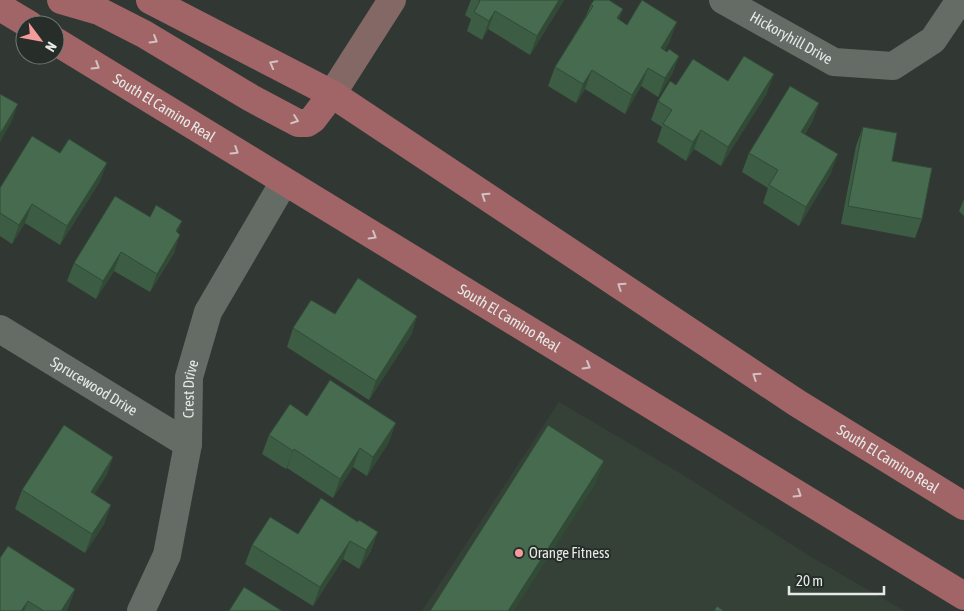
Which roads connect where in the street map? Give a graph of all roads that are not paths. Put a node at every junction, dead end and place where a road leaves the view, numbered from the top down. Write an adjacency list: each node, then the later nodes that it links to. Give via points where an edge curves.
1 (61, 0): 9 (main road, one-way to 9, via 99,11 144,34 298,122 307,123 313,119)
2 (150, 0): 9 (main road, South El Camino Real, one-way to 2)
3 (392, 0): 9 (street)
4 (723, 0): 5 (street, Hickoryhill Drive, via 834,62 893,66 933,40)
5 (960, 0)
6 (0, 7): 7 (main road)
7 (15, 16)
8 (65, 46): 10 (main road, South El Camino Real, one-way to 10)
9 (332, 94): 13 (main road, South El Camino Real, one-way to 9, via 797,403)
10 (284, 182): 12 (street, Crest Drive, via 208,312 189,377); 14 (main road, South El Camino Real, one-way to 14)
11 (0, 329): 12 (street, Sprucewood Drive)
12 (188, 444): 15 (street, Crest Drive, via 167,555)
13 (964, 506)
14 (964, 596)
15 (141, 611)

